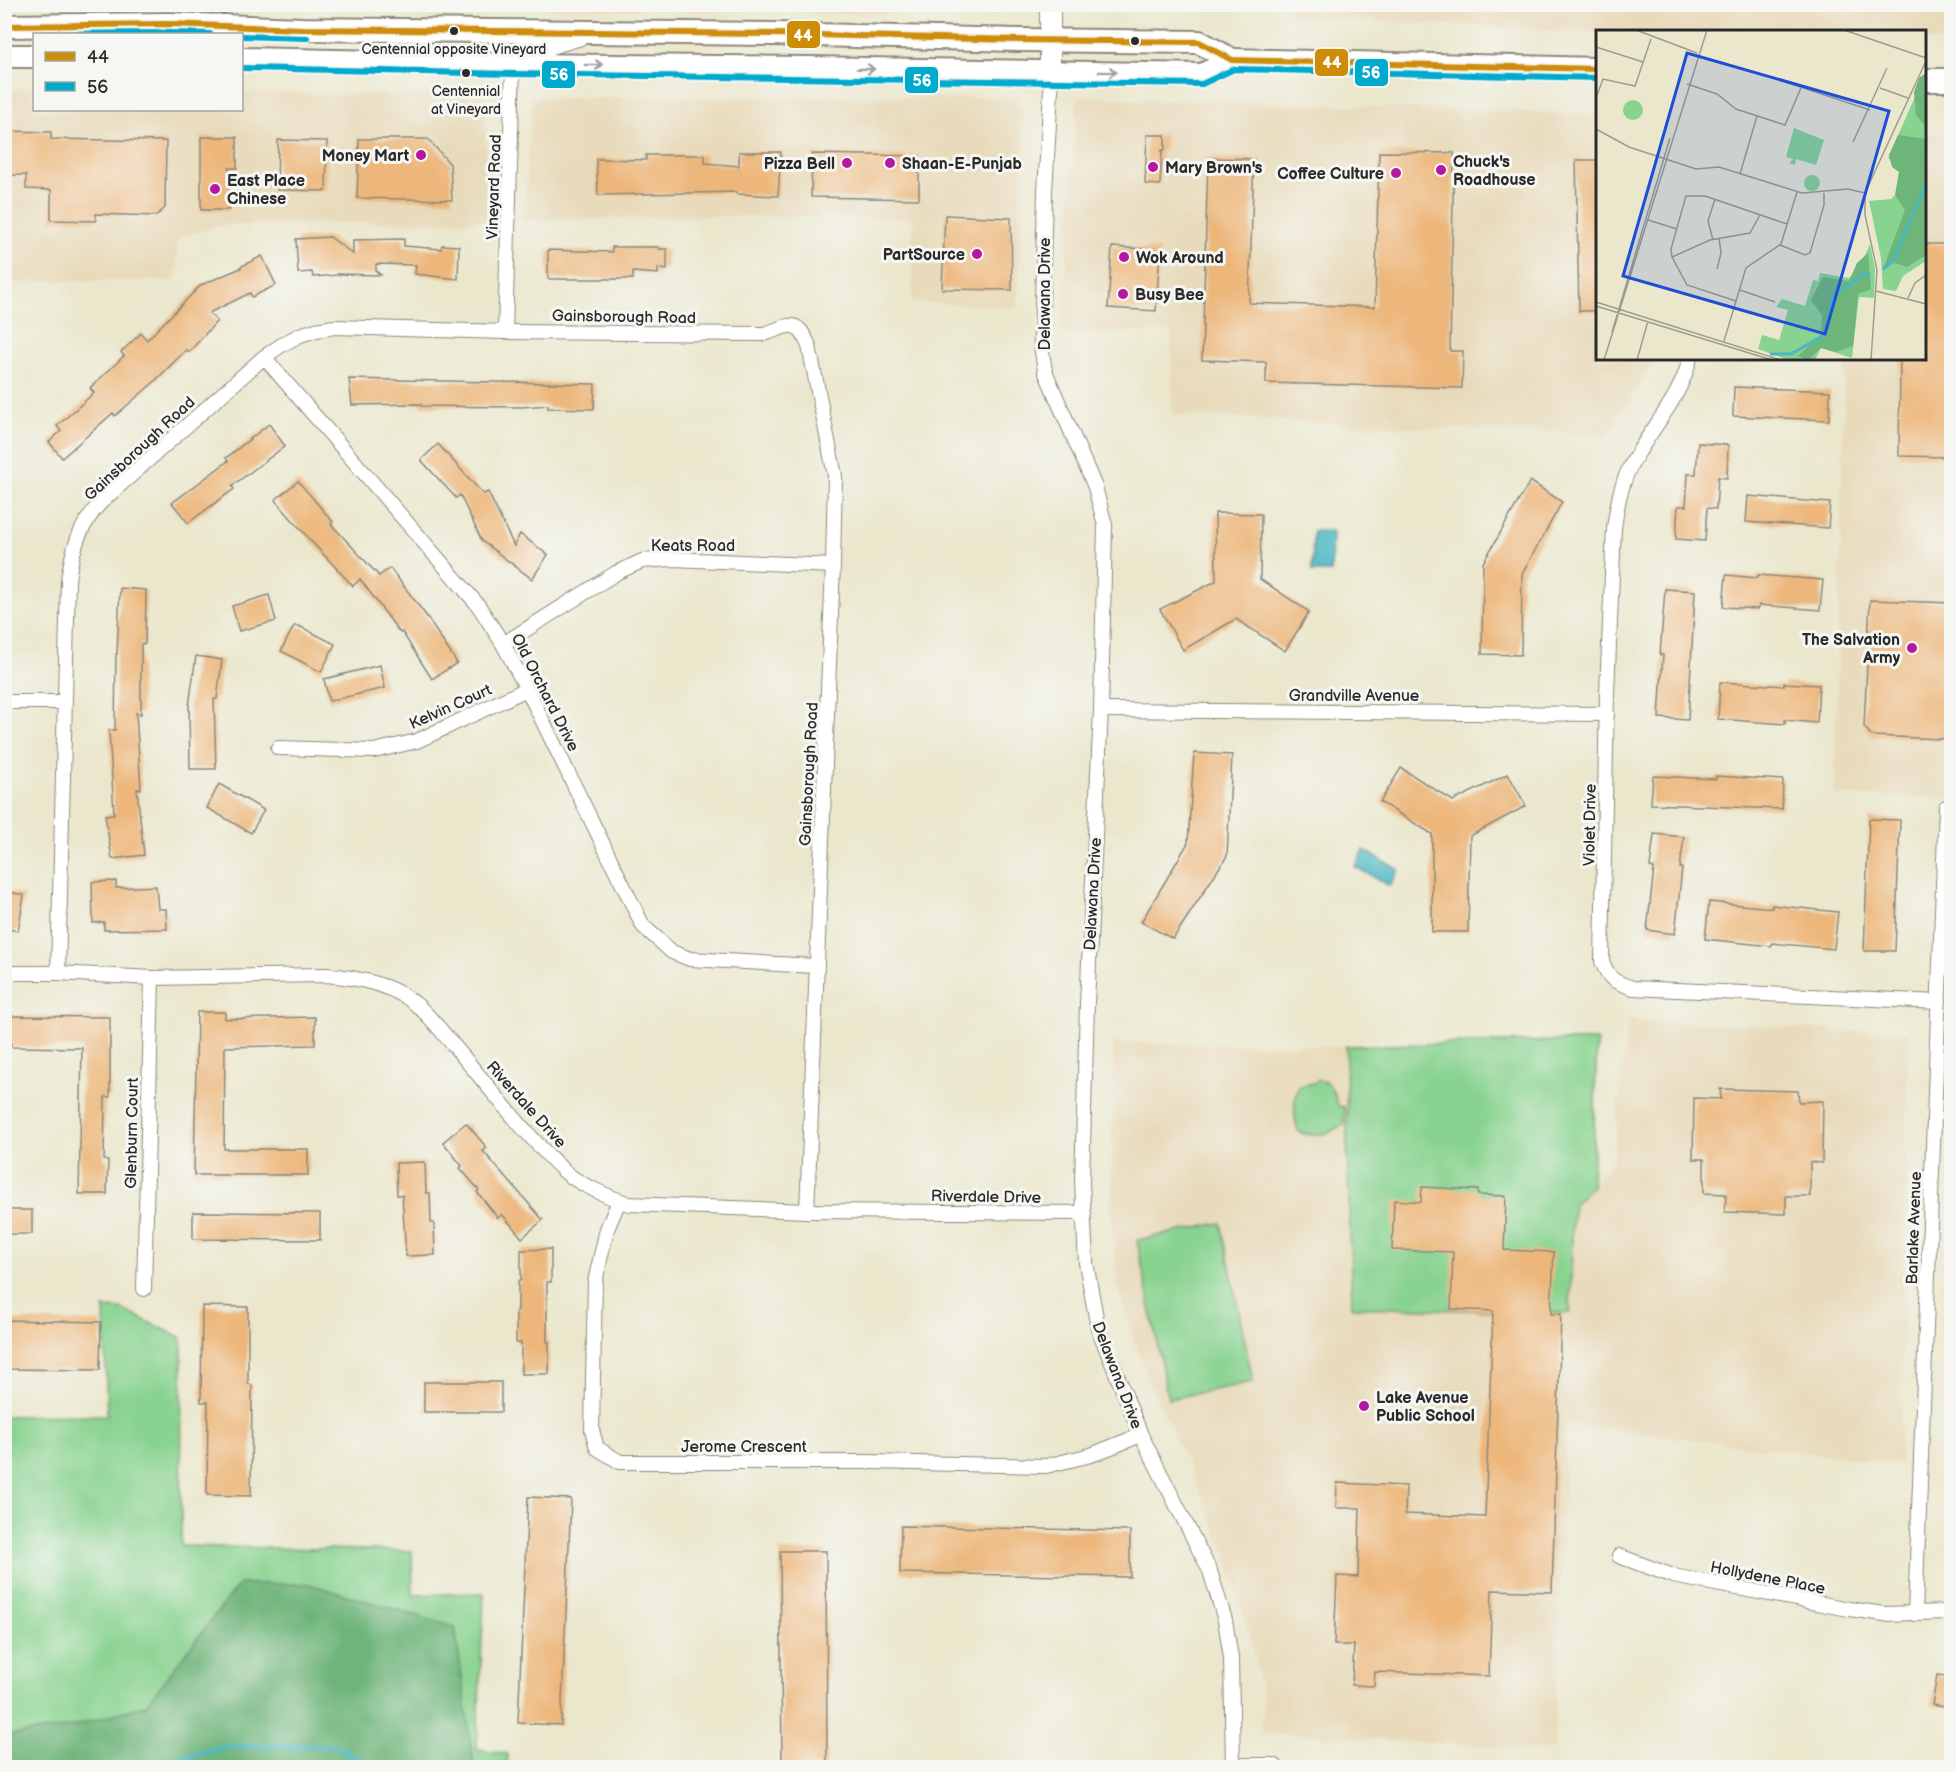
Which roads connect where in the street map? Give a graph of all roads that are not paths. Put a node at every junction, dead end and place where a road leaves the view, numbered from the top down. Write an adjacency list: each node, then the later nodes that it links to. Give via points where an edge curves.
1 (1050, 4): 4 (street, Delawana Drive)
2 (4, 26): 3 (main road, via 169,24)
3 (600, 32): 4 (main road); 9 (street, via 554,46)
4 (1049, 40): 8 (main road, via 1199,42); 11 (street, Delawana Drive)
5 (4, 56): 6 (main road)
6 (33, 56)
7 (243, 59): 9 (main road)
8 (1232, 60): 10 (main road); 11 (main road, one-way to 8, via 1202,75)
9 (513, 65): 11 (main road, one-way to 11); 14 (street, Vineyard Road)
10 (1596, 69)
11 (1050, 71): 22 (street, Delawana Drive, via 1041,345 1046,371 1095,487 1105,525)
12 (1926, 80): 13 (main road)
13 (1952, 80)
14 (505, 332): 15 (street, Gainsborough Road, via 334,327 300,335); 17 (street, Gainsborough Road, via 763,334 792,325 804,332 836,476)
15 (264, 357): 18 (street, Old Orchard Drive, via 478,604); 21 (street, Gainsborough Road, via 94,509 75,542 68,580)
16 (1690, 360): 23 (street, Violet Drive, via 1678,392 1630,469 1618,501)
17 (833, 566): 18 (street, Keats Road, via 642,561 616,573); 26 (street, Gainsborough Road)
18 (503, 644): 19 (street, Old Orchard Drive)
19 (527, 689): 24 (street, Kelvin Court, via 417,741 374,751); 26 (street, Old Orchard Drive, via 643,926 656,939 672,952 690,959)
20 (4, 702): 21 (street)
21 (63, 702): 28 (street, Gainsborough Road)
22 (1101, 710): 23 (street, Grandville Avenue); 33 (street, Delawana Drive, via 1087,1004)
23 (1607, 714): 30 (street, Violet Drive, via 1602,961 1606,974 1615,983 1633,988)
24 (278, 748)
25 (1946, 807): 30 (street, Barlake Avenue)
26 (816, 966): 32 (street, Gainsborough Road)
27 (4, 973): 28 (street, Riverdale Drive)
28 (58, 973): 29 (street, Riverdale Drive)
29 (152, 978): 31 (street, Riverdale Drive, via 345,976 400,993 436,1025 565,1172); 34 (street, Glenburn Court)
30 (1939, 1002): 37 (street, Barlake Avenue)
31 (619, 1201): 32 (street, Riverdale Drive); 35 (street, Jerome Crescent, via 607,1229 595,1282 592,1430 597,1448 620,1462 1046,1466 1091,1455)
32 (807, 1211): 33 (street, Riverdale Drive)
33 (1084, 1213): 35 (street, Delawana Drive, via 1086,1263 1098,1328)
34 (144, 1289)
35 (1141, 1435): 39 (street, Delawana Drive, via 1210,1571 1225,1620 1231,1658)
36 (1619, 1556): 37 (street, Hollydene Place, via 1673,1576 1849,1609)
37 (1915, 1614): 38 (street)
38 (1952, 1614)
39 (1231, 1767): 40 (street)
40 (1273, 1767)

